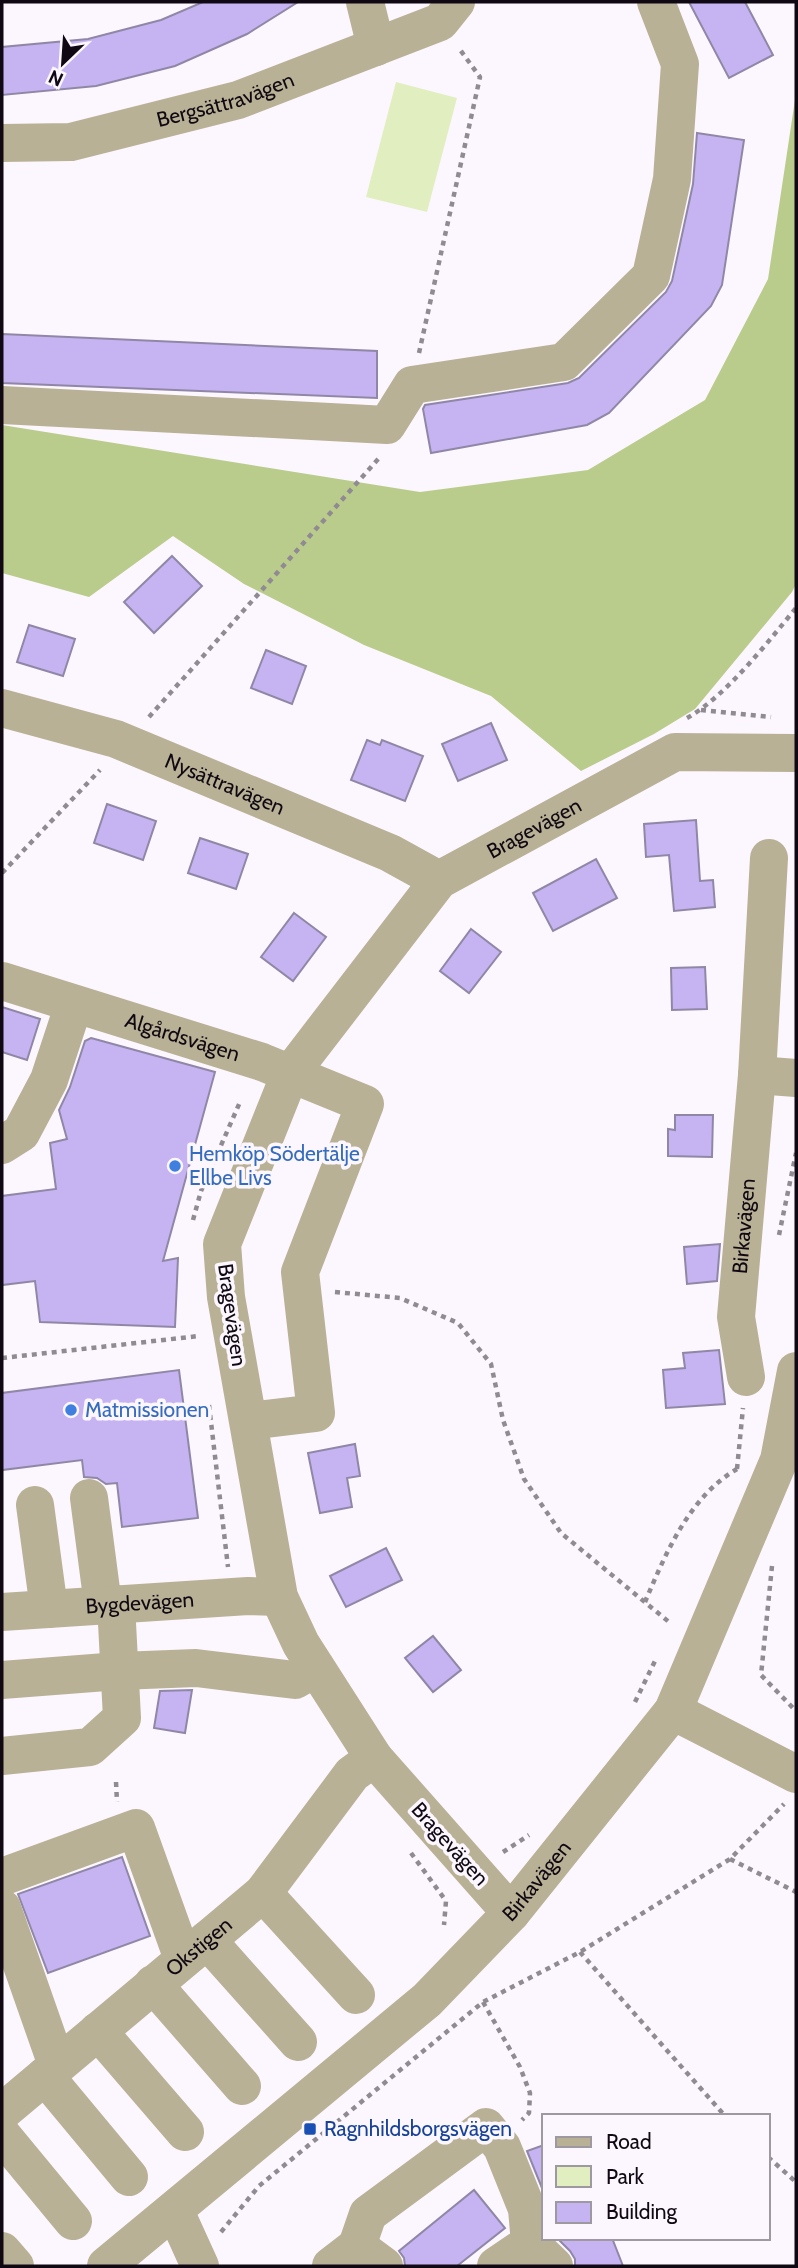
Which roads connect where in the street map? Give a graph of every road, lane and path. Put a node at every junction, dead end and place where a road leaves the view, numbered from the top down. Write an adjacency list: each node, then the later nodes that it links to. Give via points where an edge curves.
1 (365, 2): 4 (street)
2 (656, 2): 6 (street, via 680,64 672,179 651,276 564,362)
3 (448, 12): 4 (street, Bergsättravägen); 6 (path, via 480,77)
4 (376, 47): 5 (street, Bergsättravägen, via 238,100 97,136 71,142)
5 (2, 142)
6 (412, 385): 8 (street)
7 (2, 405): 8 (street)
8 (387, 425): 12 (path, via 379,461)
9 (2, 708): 12 (street, Nysättravägen)
10 (701, 710): 11 (path)
11 (783, 718)
12 (125, 743): 15 (path); 16 (street, Nysättravägen, via 390,853)
13 (796, 753): 16 (street, Bragevägen, via 675,751)
14 (769, 858): 20 (street, Birkavägen)
15 (2, 873)
16 (439, 880): 19 (street, Bragevägen)
17 (2, 981): 18 (street, Algårdsvägen)
18 (74, 1004): 19 (street, Algårdsvägen); 22 (street, via 49,1080 21,1133)
19 (290, 1074): 25 (street, Algårdsvägen, via 365,1104 300,1272); 26 (street, Bragevägen, via 222,1244)
20 (757, 1075): 21 (street); 29 (street, Birkavägen, via 736,1317)
21 (796, 1078)
22 (2, 1145)
23 (796, 1153): 24 (path)
24 (778, 1238)
25 (302, 1288): 30 (street, via 316,1413); 37 (path, via 400,1298 458,1323 491,1364 523,1479 561,1533)
26 (233, 1333): 27 (path); 30 (street, Bragevägen)
27 (2, 1358)
28 (796, 1371): 47 (street, Birkavägen, via 779,1460)
29 (746, 1377): 31 (path)
30 (248, 1421): 36 (street, Bragevägen)
31 (737, 1469): 32 (path); 37 (path, via 717,1484 686,1521)
32 (736, 1481)
33 (89, 1498): 38 (street)
34 (35, 1504): 39 (street)
35 (773, 1559): 48 (path, via 761,1675)
36 (279, 1597): 38 (street, Bygdevägen); 43 (street, Bragevägen)
37 (645, 1602): 41 (path, via 670,1624)
38 (109, 1605): 39 (street, Bygdevägen); 44 (street)
39 (49, 1609): 40 (street, Bygdevägen)
40 (2, 1612)
41 (677, 1614)
42 (660, 1650): 46 (path)
43 (316, 1668): 44 (street, via 295,1680 196,1668); 50 (street, Bragevägen)
44 (120, 1671): 45 (street); 49 (street, via 122,1718 90,1747)
45 (2, 1681)
46 (630, 1711)
47 (673, 1711): 51 (street); 59 (street, Birkavägen)
48 (796, 1711)
49 (2, 1756)
50 (374, 1758): 57 (street, Okstigen, via 352,1774); 59 (street, Bragevägen)
51 (793, 1786): 54 (path)
52 (533, 1832): 53 (path)
53 (503, 1852)
54 (730, 1859): 56 (path); 61 (path)
55 (2, 1877): 60 (street, via 136,1828)
56 (796, 1892)
57 (263, 1893): 60 (street, Okstigen); 63 (street)
58 (2, 1908): 67 (street)
59 (511, 1913): 77 (street, Birkavägen, via 427,2000)
60 (195, 1950): 62 (street, Okstigen); 66 (street)
61 (580, 1952): 64 (path); 70 (path)
62 (153, 1984): 65 (street, Okstigen); 68 (street)
63 (356, 1995)
64 (483, 2002): 73 (path, via 530,2093 529,2113); 82 (path, via 259,2186)
65 (98, 2031): 67 (street, Okstigen); 71 (street)
66 (298, 2042)
67 (51, 2071): 69 (street, Okstigen); 75 (street)
68 (242, 2086)
69 (2, 2112)
70 (723, 2114)
71 (185, 2132)
72 (2, 2135): 78 (street)
73 (499, 2143): 80 (street); 81 (street, via 486,2127 368,2214)
74 (770, 2159): 76 (path)
75 (129, 2177)
76 (796, 2182)
77 (175, 2211): 82 (street); 84 (street, Birkavägen)
78 (73, 2221)
79 (2, 2251): 83 (street)
80 (542, 2255): 85 (street)
81 (357, 2259)
82 (199, 2263)
83 (15, 2266)
84 (106, 2266)
85 (496, 2266)

